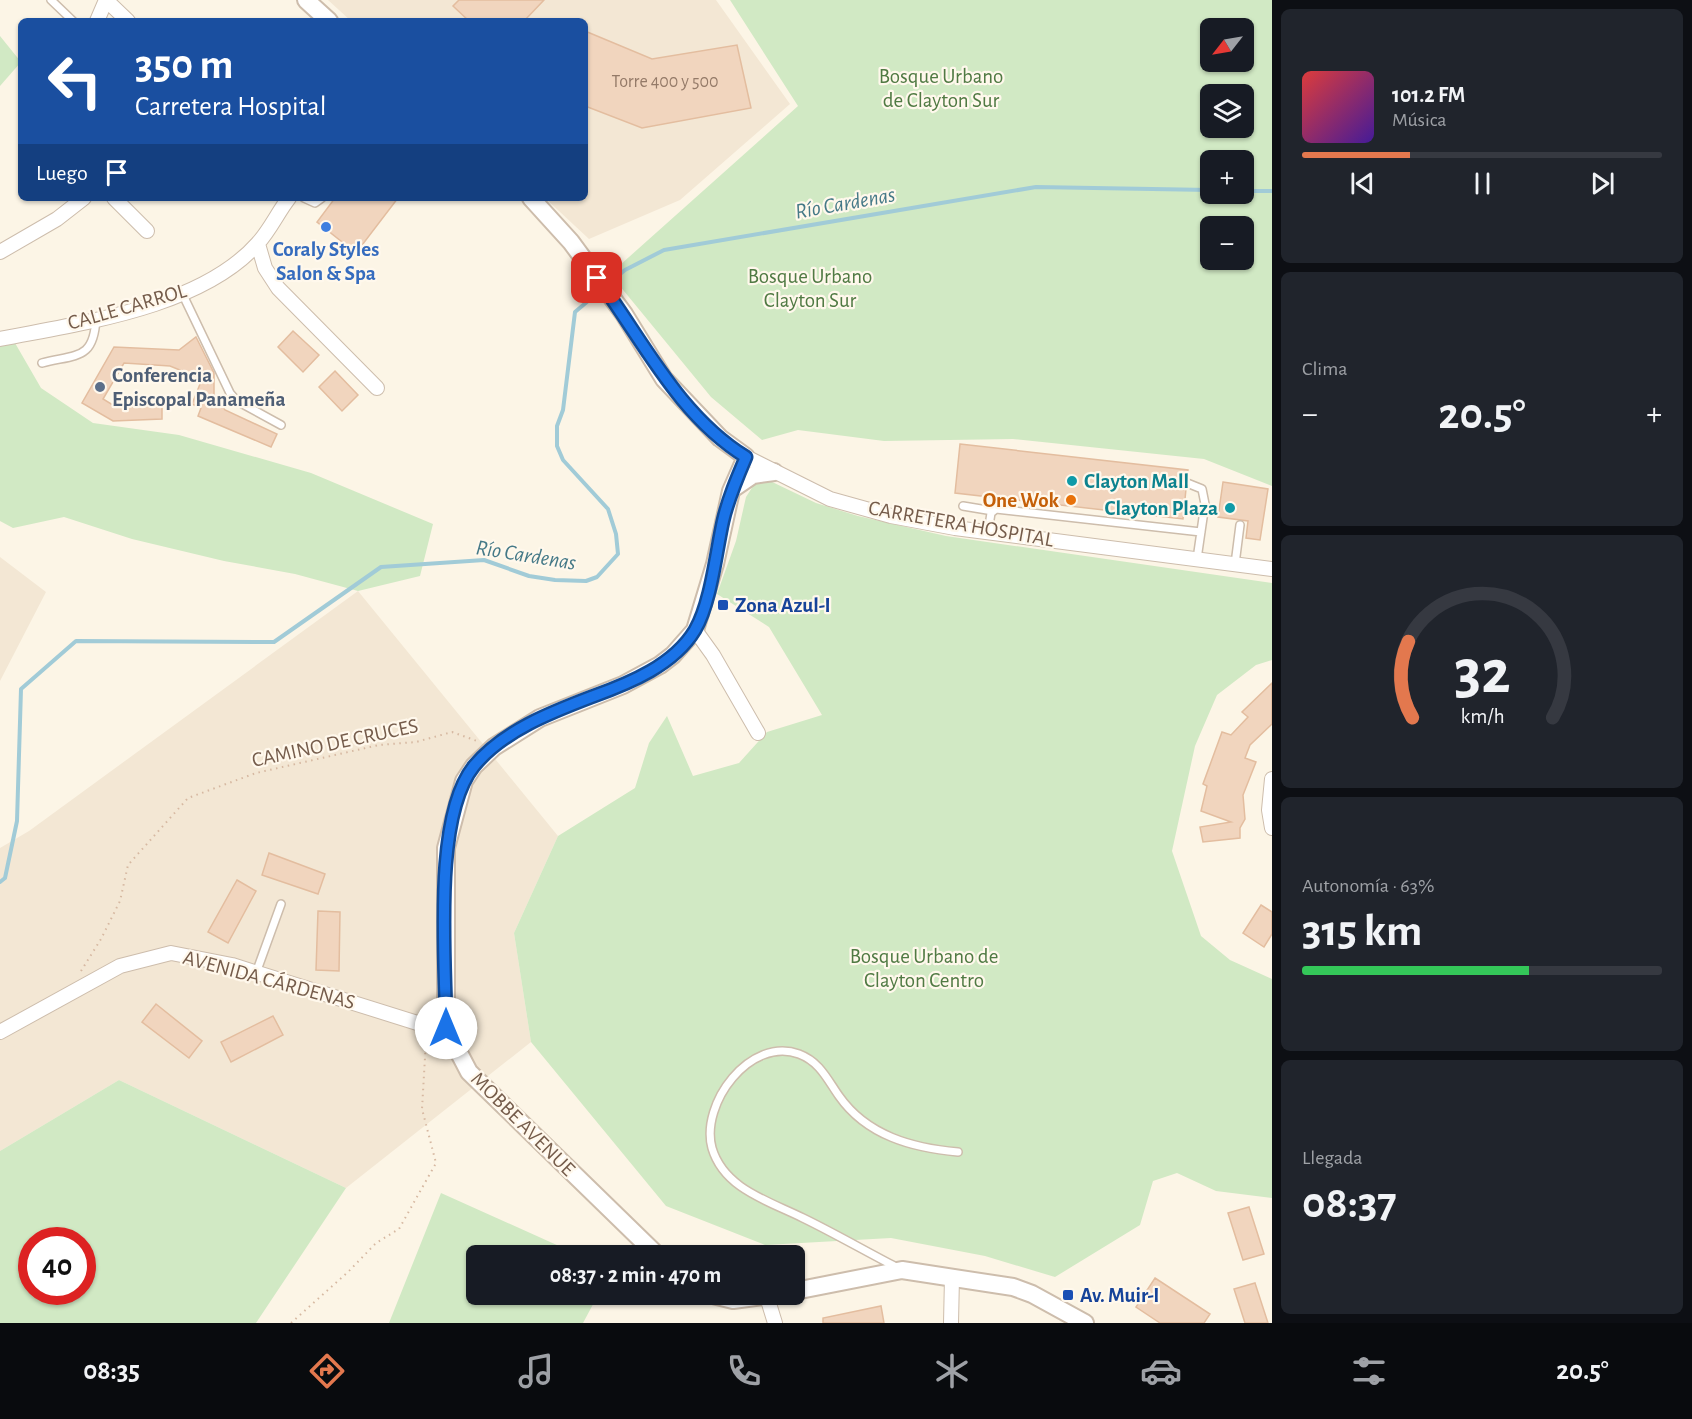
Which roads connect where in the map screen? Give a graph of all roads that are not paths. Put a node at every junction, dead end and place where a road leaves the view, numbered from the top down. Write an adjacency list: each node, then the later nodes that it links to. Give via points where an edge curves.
1 (51, 0): 4 (lane)
2 (106, 0): 5 (street); 6 (street)
3 (306, 0): 7 (street)
4 (70, 18)
5 (98, 18)
6 (125, 18)
7 (326, 18)
8 (80, 201): 14 (street)
9 (117, 201): 12 (street)
10 (287, 201): 13 (street, CALLE CARROL)
11 (534, 201): 21 (street, CARRETERA HOSPITAL, via 571,242 624,314 664,379)
12 (147, 231)
13 (258, 243): 15 (street, CALLE CARROL, via 224,271); 19 (street, via 265,268 278,288)
14 (0, 252)
15 (182, 293): 16 (street, CALLE CARROL); 20 (lane, via 230,393 237,401)
16 (96, 318): 17 (street, CALLE CARROL); 18 (lane, via 95,340 84,351)
17 (0, 339)
18 (42, 363)
19 (377, 388)
20 (281, 425)
21 (720, 438): 22 (street, CARRETERA HOSPITAL); 25 (street, via 731,465)
22 (746, 457): 23 (street, CARRETERA HOSPITAL); 25 (street, MOBBE AVENUE)
23 (774, 472): 25 (street, via 753,475); 29 (street, CARRETERA HOSPITAL, via 830,499 864,509)
24 (1186, 483): 30 (lane, via 1204,492)
25 (731, 491): 34 (street, MOBBE AVENUE)
26 (963, 506): 27 (lane)
27 (993, 511): 29 (lane); 30 (lane)
28 (1240, 525): 32 (lane)
29 (988, 532): 31 (street, CARRETERA HOSPITAL)
30 (1201, 532): 31 (lane)
31 (1197, 559): 32 (street, CARRETERA HOSPITAL)
32 (1236, 564): 33 (street, CARRETERA HOSPITAL)
33 (1272, 569)
34 (695, 630): 35 (street); 40 (street, MOBBE AVENUE, via 660,665 623,685 540,718 507,738 484,756 464,781 446,848)
35 (758, 734)
36 (1272, 780): 37 (street)
37 (1272, 828)
38 (281, 904): 39 (lane)
39 (256, 973): 40 (street, AVENIDA CÁRDENAS, via 427,1026); 41 (street, AVENIDA CÁRDENAS, via 171,953 120,966)
40 (446, 1028): 43 (street, MOBBE AVENUE, via 470,1072)
41 (0, 1032)
42 (958, 1152): 44 (lane, via 909,1146 887,1136 850,1110 821,1069 797,1054 779,1052 754,1061 732,1078 711,1113 711,1143 717,1160 734,1181 759,1198)
43 (647, 1245)
44 (902, 1270): 45 (street); 46 (street)
45 (952, 1277): 49 (street); 50 (street, via 1013,1287)
46 (805, 1289)
47 (774, 1305): 48 (street)
48 (775, 1323)
49 (951, 1323)
50 (1085, 1323)

